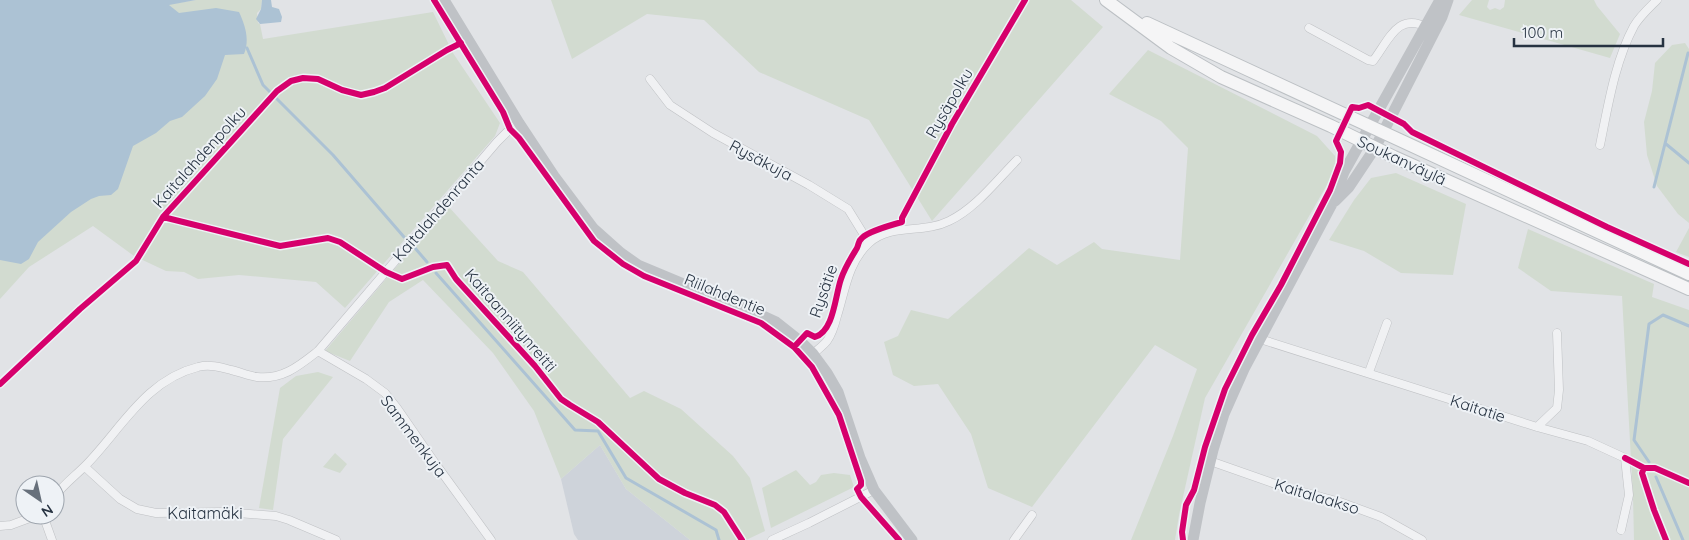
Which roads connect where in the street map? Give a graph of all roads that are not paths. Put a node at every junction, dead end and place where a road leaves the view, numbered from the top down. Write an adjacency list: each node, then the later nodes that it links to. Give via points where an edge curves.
1 (444, 0): 10 (main road, Riilahdentie)
2 (1106, 0): 6 (main road, Soukanväylä)
3 (1440, 0): 8 (main road)
4 (1448, 0): 8 (main road)
5 (1657, 0): 14 (street, via 1634,25 1614,80)
6 (1124, 13): 11 (main road, Soukanväylä); 13 (main road, Soukanväylä, via 1171,48 1222,77)
7 (1309, 28): 8 (street, via 1373,61 1400,24 1412,21)
8 (1430, 29): 11 (main road); 12 (main road)
9 (650, 79): 18 (street, Rysäkuja, via 670,105 848,209)
10 (519, 123): 24 (street, Kaitalahdenranta, via 496,142); 25 (main road, Riilahdentie, via 593,228 621,253 638,265 776,322)
11 (1370, 126): 12 (main road, Soukanväylä); 13 (main road)
12 (1383, 133): 15 (main road); 19 (main road, Soukanväylä)
13 (1361, 141): 15 (main road, Soukanväylä); 17 (main road)
14 (1600, 145)
15 (1375, 148): 17 (main road, via 1349,187); 20 (main road, Soukanväylä)
16 (1017, 160): 18 (street, Rysätie, via 982,196 948,222 890,232)
17 (1332, 204): 23 (main road)
18 (869, 243): 25 (street, Rysätie, via 856,259 848,277 833,330)
19 (1689, 274)
20 (1689, 289)
21 (1387, 323): 26 (street)
22 (1557, 333): 27 (street, via 1557,408)
23 (1260, 339): 26 (street, Kaitatie); 28 (main road, via 1224,414)
24 (318, 351): 29 (street, Kaitalahdenranta, via 293,370 275,376 258,377 218,366 198,367 180,373 146,396); 39 (street, Sammenkuja, via 385,393)
25 (813, 354): 31 (main road, Riilahdentie, via 838,392)
26 (1369, 372): 27 (street, Kaitatie)
27 (1537, 427): 36 (street, Kaitatie, via 1588,441 1625,458 1629,495)
28 (1210, 461): 43 (main road); 44 (street, Kaitalaakso, via 1376,515)
29 (84, 467): 30 (street, Kaitalahdenranta); 38 (street, Kaitamäki, via 120,499 138,509 156,513 226,512 276,516)
30 (65, 485)
31 (874, 490): 40 (street); 41 (main road, Riilahdentie)
32 (1032, 515): 42 (street)
33 (15, 524): 35 (street)
34 (46, 525): 37 (street)
35 (0, 526)
36 (1622, 530)
37 (52, 540)
38 (336, 540)
39 (491, 540)
40 (772, 540)
41 (912, 540)
42 (1014, 540)
43 (1193, 540)
44 (1422, 540)

